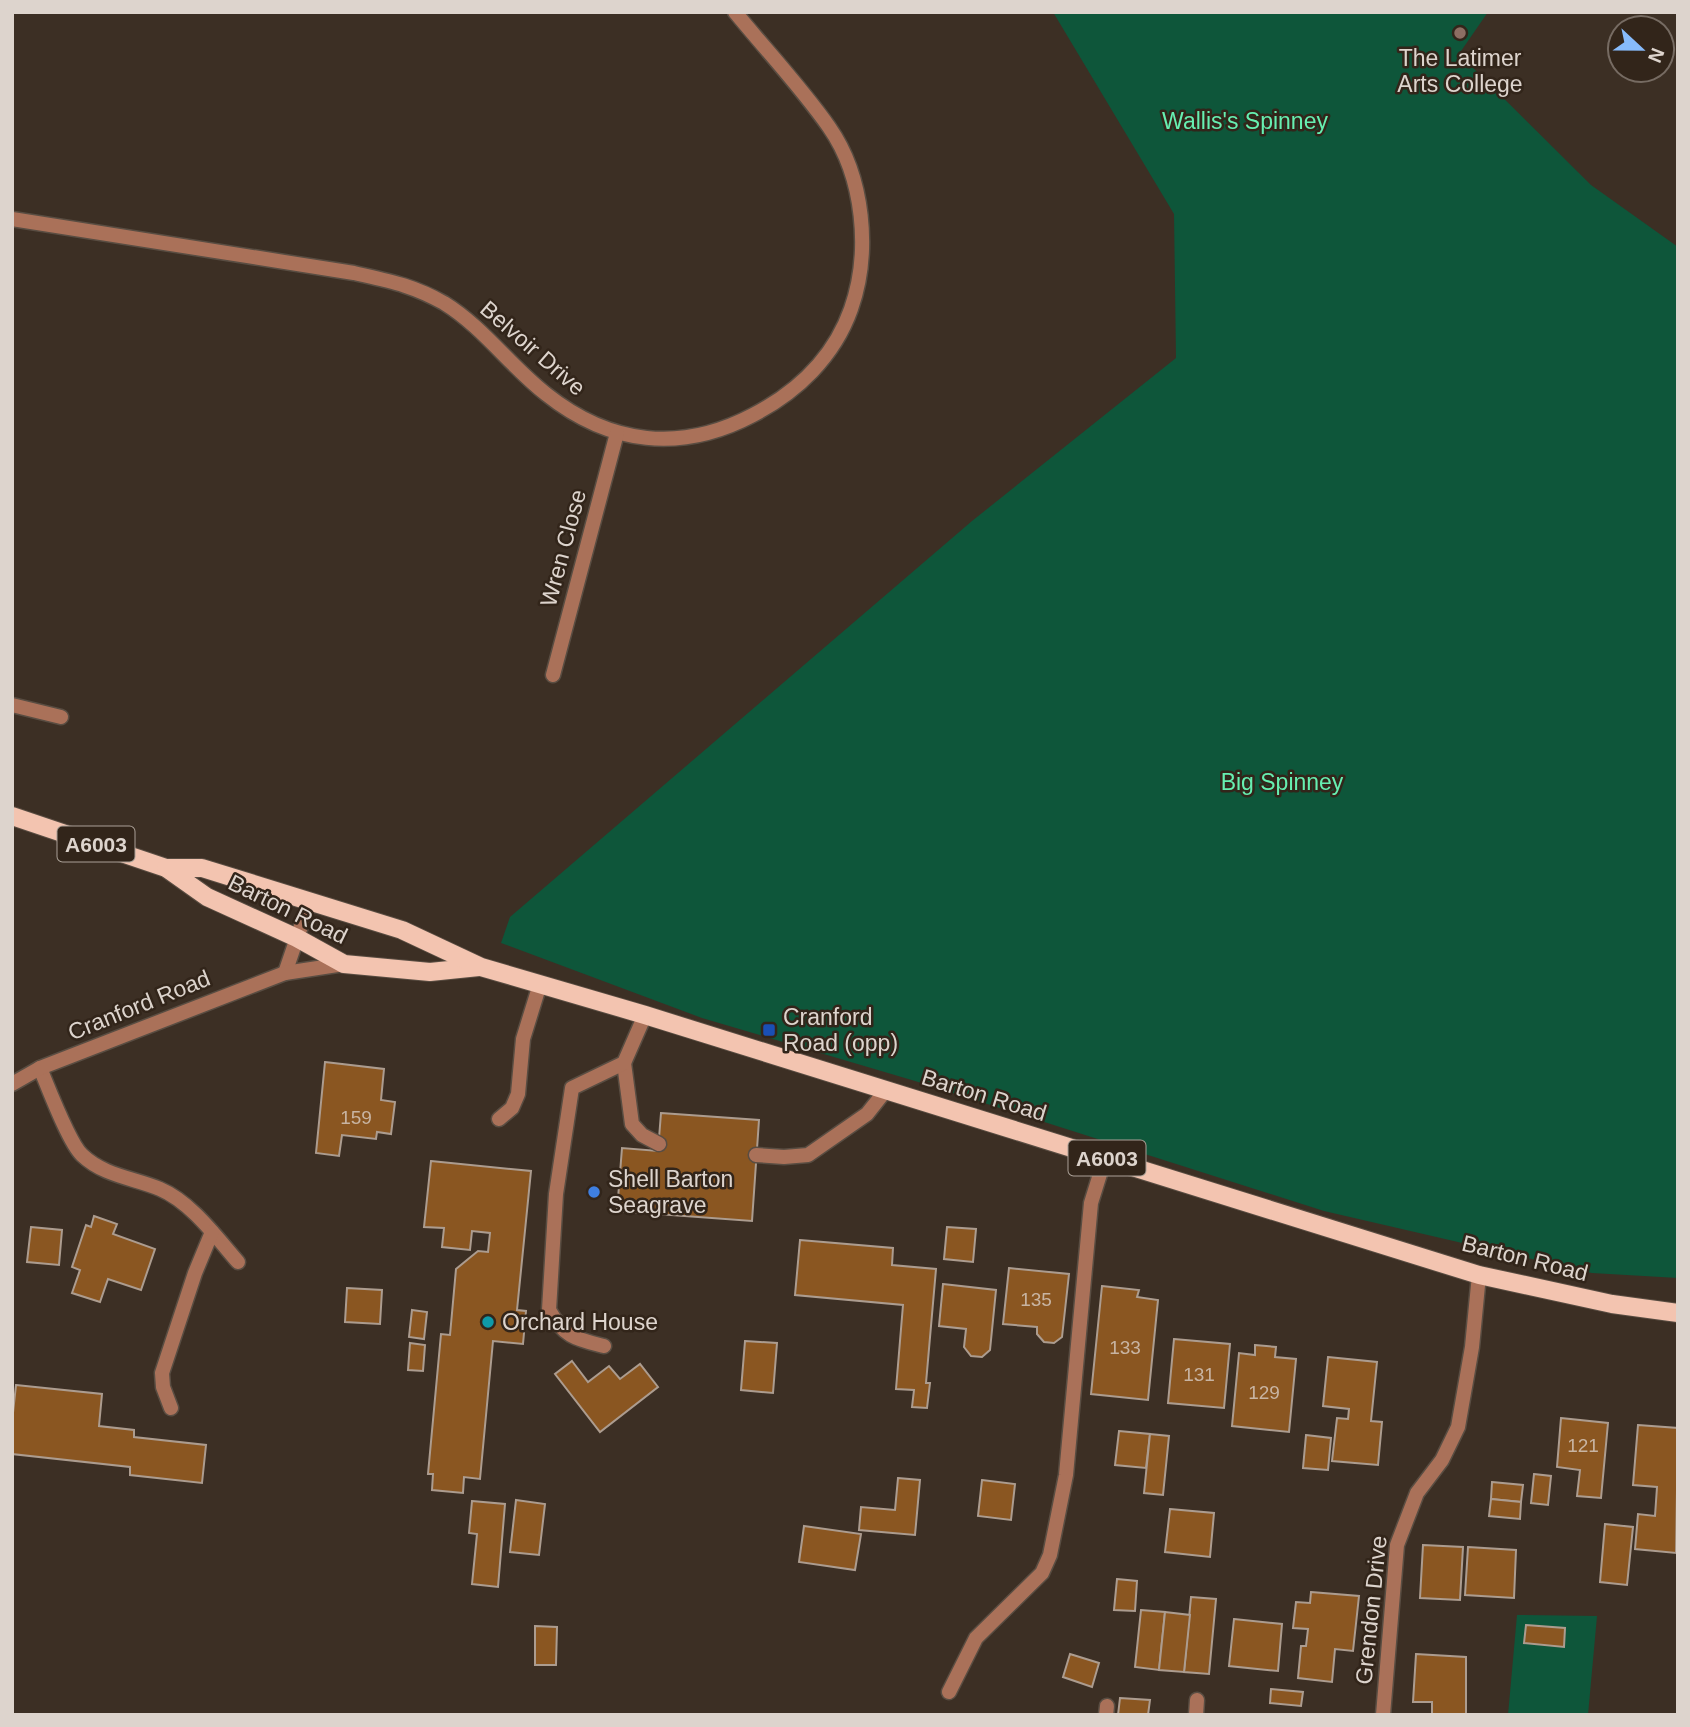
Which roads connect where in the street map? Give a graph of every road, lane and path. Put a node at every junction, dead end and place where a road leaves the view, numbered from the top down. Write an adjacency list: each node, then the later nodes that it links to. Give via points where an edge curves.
1 (735, 12): 3 (street, Belvoir Drive, via 830,129 853,176 862,230 861,267 851,310 828,354 804,381 729,428 694,438 654,440)
2 (12, 219): 3 (street, Belvoir Drive, via 406,284 445,304 482,332 546,394 580,418)
3 (617, 433): 4 (street, Wren Close)
4 (553, 675)
5 (12, 705): 6 (street)
6 (61, 717)
7 (12, 816): 8 (main road, Barton Road / A6003)
8 (166, 868): 9 (main road, Barton Road / A6003, via 202,868); 10 (main road, Barton Road, via 207,897)
9 (309, 903): 10 (street); 12 (main road, Barton Road / A6003, via 402,930)
10 (297, 937): 11 (main road, Barton Road); 13 (street)
11 (344, 964): 12 (main road, Barton Road, via 430,972); 13 (street, Cranford Road)
12 (481, 967): 14 (main road, Barton Road / A6003)
13 (285, 973): 17 (street, Cranford Road)
14 (540, 984): 15 (main road, Barton Road / A6003); 20 (street, via 523,1039 518,1094 512,1108)
15 (645, 1015): 16 (street); 19 (main road, Barton Road / A6003)
16 (624, 1063): 21 (street, via 632,1124); 28 (street, via 572,1088 556,1194 549,1310 571,1337)
17 (40, 1069): 18 (street, Cranford Road); 24 (street, via 81,1154 110,1174 162,1189)
18 (12, 1084)
19 (886, 1090): 22 (street, via 867,1114 808,1155); 23 (main road, Barton Road / A6003)
20 (499, 1119)
21 (659, 1144)
22 (757, 1155)
23 (1105, 1158): 26 (main road, Barton Road / A6003); 30 (street, via 1091,1203 1066,1475 1050,1555 1042,1573 976,1638)
24 (212, 1232): 25 (street); 29 (street, via 162,1373)
25 (239, 1262)
26 (1479, 1275): 27 (main road, Barton Road / A6003); 31 (street, Grendon Drive, via 1458,1427 1418,1493 1397,1545)
27 (1678, 1314)
28 (604, 1346)
29 (171, 1408)
30 (949, 1692)
31 (1383, 1715)

